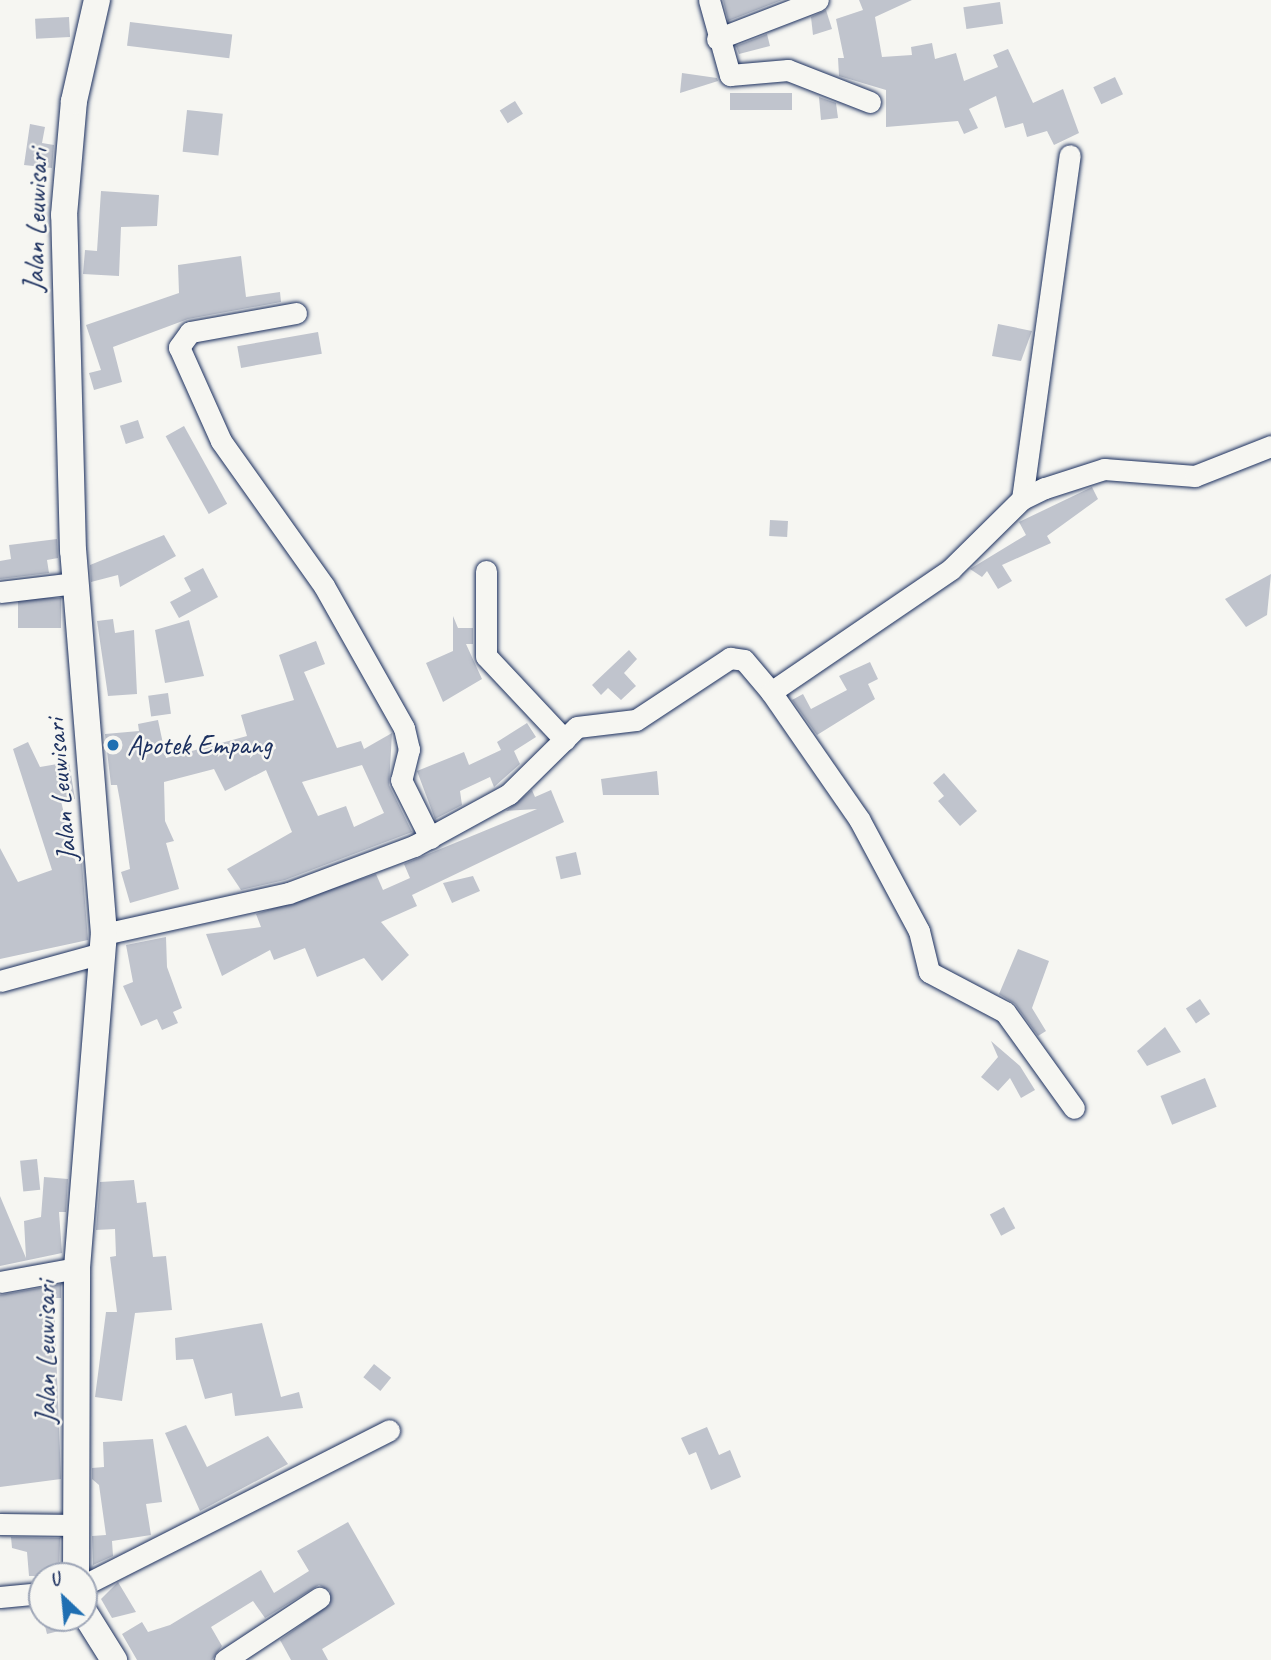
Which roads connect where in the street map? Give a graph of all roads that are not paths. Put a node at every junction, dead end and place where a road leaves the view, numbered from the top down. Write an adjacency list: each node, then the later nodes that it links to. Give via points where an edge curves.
1 (97, 0): 11 (main road, Jalan Leuwisari, via 74,102 64,215)
2 (709, 0): 4 (street)
3 (818, 0): 4 (street)
4 (717, 39): 5 (street, via 730,75 788,70)
5 (870, 102)
6 (1070, 155): 9 (street)
7 (296, 313): 15 (street, via 190,332 178,347 221,441 324,586 404,728 409,749 401,780)
8 (1271, 446): 9 (street, via 1195,477 1104,469)
9 (1022, 499): 13 (street, via 951,569)
10 (486, 571): 14 (street, via 486,656)
11 (75, 583): 12 (street); 16 (main road, Jalan Leuwisari)
12 (0, 592)
13 (771, 692): 14 (street, via 744,660 730,658 636,720 591,720); 18 (street, via 859,819 919,931 929,972 1005,1012)
14 (565, 740): 15 (street, via 509,794)
15 (430, 838): 16 (street, via 289,893)
16 (103, 944): 17 (street); 19 (main road, Jalan Leuwisari)
17 (0, 981)
18 (1074, 1108)
19 (77, 1268): 20 (street); 23 (main road, Jalan Leuwisari)
20 (0, 1282)
21 (388, 1430): 25 (street)
22 (0, 1524): 23 (street)
23 (75, 1525): 24 (main road, Jalan Leuwisari)
24 (76, 1562)
25 (98, 1578)
26 (28, 1594): 27 (street)
27 (0, 1597)
28 (319, 1598): 31 (street)
29 (96, 1632): 30 (main road)
30 (114, 1660)
31 (225, 1660)

